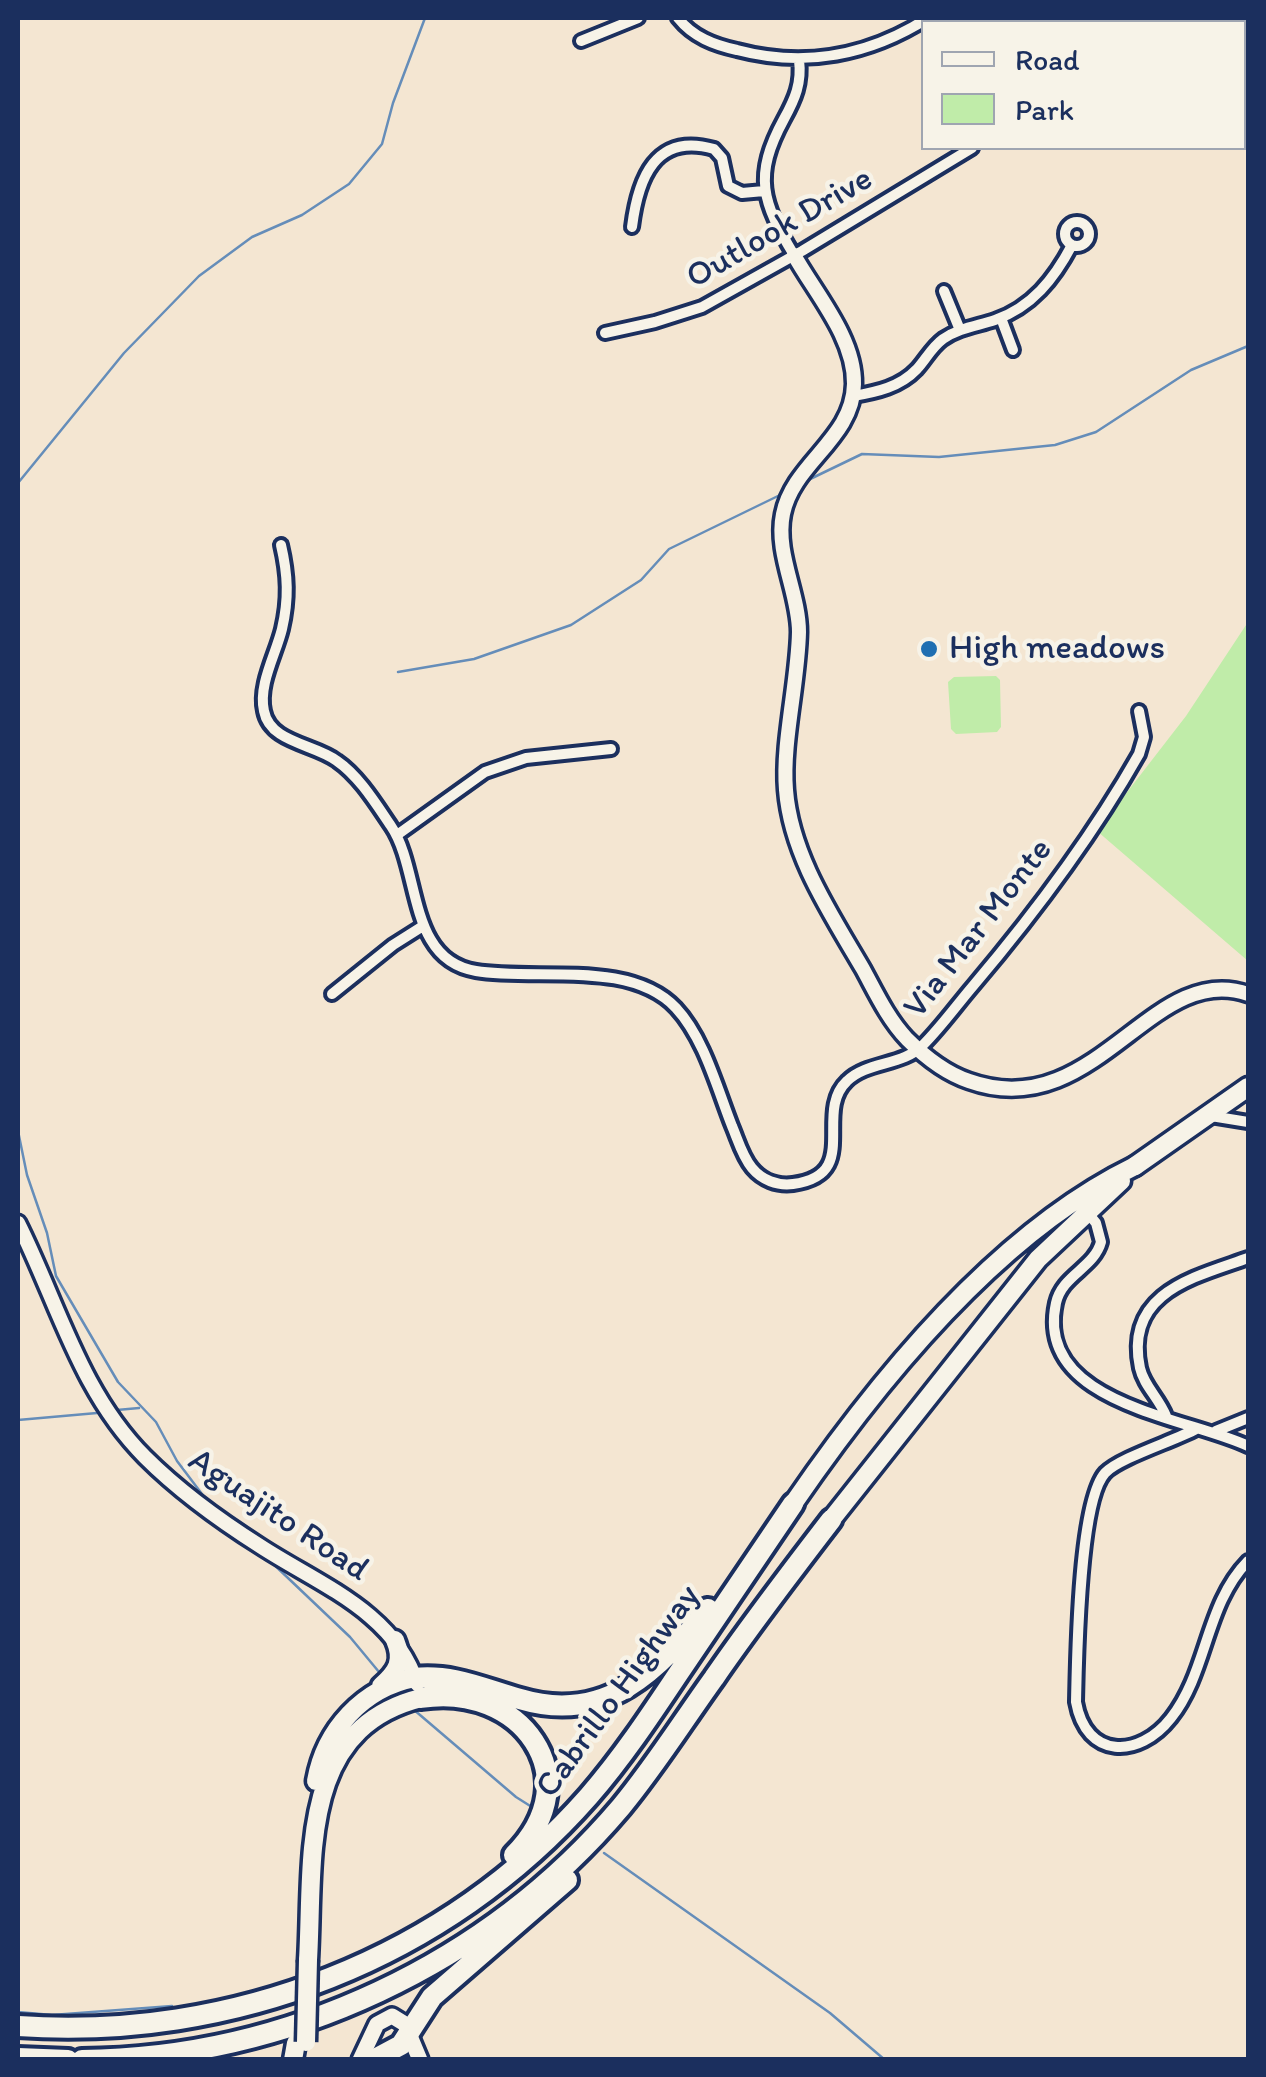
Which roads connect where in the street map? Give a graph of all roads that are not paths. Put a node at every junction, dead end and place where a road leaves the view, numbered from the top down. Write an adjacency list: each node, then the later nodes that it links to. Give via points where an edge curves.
1 (638, 18): 4 (street)
2 (678, 18): 5 (street, via 697,36 724,47)
3 (921, 22): 5 (street, via 878,44)
4 (581, 41)
5 (800, 60): 7 (street, via 800,83 768,152)
6 (969, 150): 10 (street, Outlook Drive)
7 (764, 191): 8 (street, via 732,190 714,149 669,149 638,188); 10 (street)
8 (632, 228)
9 (1072, 245): 12 (street, via 1042,290)
10 (794, 256): 14 (street, Outlook Drive, via 686,314); 16 (street, via 844,342)
11 (944, 291): 13 (street)
12 (1001, 318): 13 (street); 15 (street)
13 (960, 330): 16 (street, via 908,378)
14 (605, 333)
15 (1013, 350)
16 (853, 396): 24 (street, via 839,430 795,484 782,515 799,630 786,792 814,881 886,1011)
17 (281, 545): 20 (street, Via Mar Monte, via 288,600 264,691 265,717 276,732 349,770)
18 (1139, 711): 24 (street, Via Mar Monte, via 1143,746 1125,779 1006,948)
19 (611, 750): 20 (street, via 507,763 465,784)
20 (397, 835): 21 (street, Via Mar Monte)
21 (423, 926): 22 (street); 24 (street, Via Mar Monte, via 454,962 474,971 579,976 633,983 661,995 690,1026 751,1166 780,1185 810,1180 830,1161 833,1106 846,1082)
22 (332, 994)
23 (1248, 994): 24 (street, via 1226,988 1195,992 1088,1065 1042,1086 971,1082)
24 (918, 1050)
25 (1248, 1072): 28 (main road)
26 (1248, 1087): 28 (main road, Cabrillo Highway)
27 (1248, 1095): 28 (main road)
28 (1219, 1111): 29 (street); 30 (main road, Cabrillo Highway)
29 (1248, 1122)
30 (1135, 1166): 31 (main road, Cabrillo Highway); 39 (main road, Cabrillo Highway, via 1068,1205 967,1293 870,1398)
31 (1086, 1211): 34 (street, via 1100,1247 1058,1295 1060,1348 1076,1374 1102,1393); 40 (main road, Cabrillo Highway, via 1023,1276)
32 (18, 1223): 43 (street, Aguajito Road, via 91,1386 144,1456 213,1515 363,1610)
33 (1248, 1258): 34 (street, via 1174,1286 1146,1313 1140,1369)
34 (1166, 1416): 36 (street)
35 (1248, 1418): 37 (street)
36 (1196, 1429): 37 (street); 42 (street, via 1106,1472 1091,1505 1076,1702 1099,1744 1128,1745 1170,1720 1224,1591)
37 (1216, 1431): 38 (street)
38 (1248, 1446)
39 (793, 1504): 41 (highway, Cabrillo Highway)
40 (831, 1520): 46 (highway, Cabrillo Highway)
41 (757, 1557): 44 (highway, via 662,1662 605,1698 548,1704 460,1680); 48 (highway, Cabrillo Highway, via 591,1794 528,1857)
42 (1248, 1560)
43 (395, 1640): 44 (street, Aguajito Road); 45 (main road, via 397,1669)
44 (418, 1688): 45 (main road, via 390,1686); 47 (main road, via 350,1739 330,1771); 48 (highway, via 507,1713 533,1738 546,1776 544,1810 532,1835)
45 (368, 1698): 47 (main road, via 324,1751)
46 (636, 1789): 50 (highway, via 574,1874 432,1996); 54 (highway, Cabrillo Highway, via 526,1900 454,1952 385,1990 250,2038)
47 (317, 1812): 51 (main road, bridge)
48 (438, 1924): 49 (highway, Cabrillo Highway, via 340,1974 236,2009 126,2026)
49 (18, 2026)
50 (409, 2034): 55 (main road, via 399,2018 386,2017); 56 (highway); 57 (main road)
51 (300, 2051)
52 (18, 2058): 53 (highway)
53 (68, 2060)
54 (82, 2060)
55 (360, 2060)
56 (373, 2060)
57 (420, 2060)

